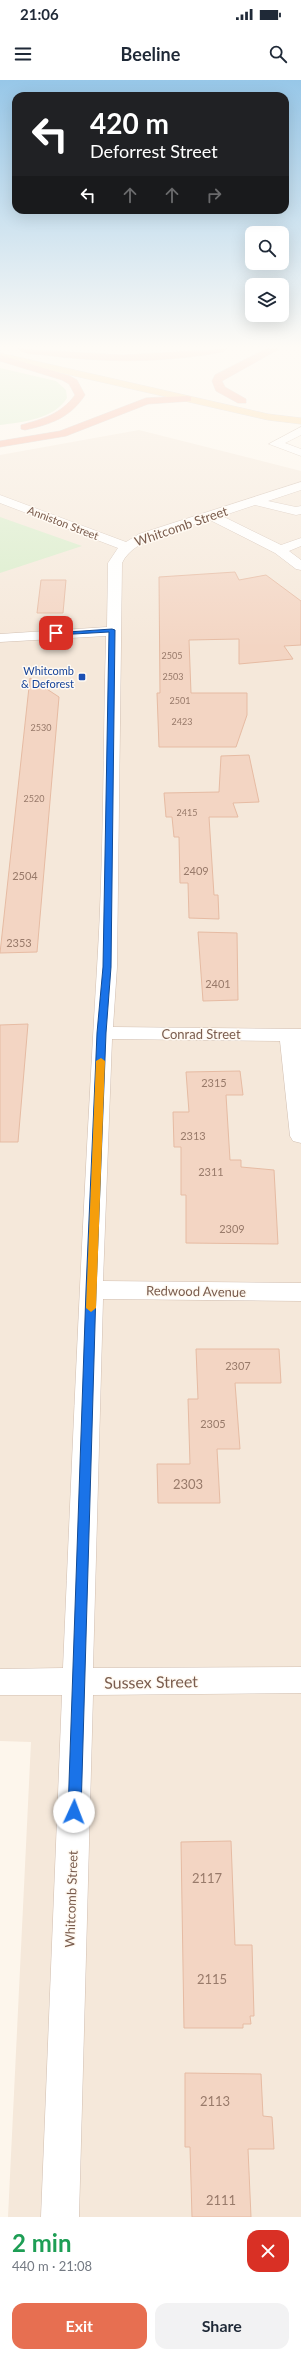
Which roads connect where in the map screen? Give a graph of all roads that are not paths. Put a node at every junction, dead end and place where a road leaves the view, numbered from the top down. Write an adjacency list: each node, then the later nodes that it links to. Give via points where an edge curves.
1 (287, 449): 2 (street)
2 (301, 454)
3 (301, 486): 5 (street, Whitcomb Street)
4 (0, 499): 9 (street, Anniston Street)
5 (254, 501): 6 (street); 7 (street, Whitcomb Street)
6 (301, 510)
7 (211, 515): 9 (street, Whitcomb Street, via 144,537); 10 (street)
8 (301, 542): 10 (street)
9 (125, 546): 12 (street, Whitcomb Street, via 119,552 115,563)
10 (280, 550): 11 (street)
11 (301, 566)
12 (112, 630): 13 (street); 14 (street, Whitcomb Street, via 107,967)
13 (0, 638)
14 (102, 1033): 15 (street, Conrad Street); 17 (street, Whitcomb Street)
15 (296, 1035): 16 (street)
16 (301, 1136)
17 (91, 1290): 18 (street, Redwood Avenue); 21 (street, Whitcomb Street)
18 (301, 1292)
19 (301, 1680): 21 (street, Sussex Street)
20 (0, 1682): 21 (street, Sussex Street)
21 (79, 1683): 22 (street, Whitcomb Street)
22 (60, 2217)

